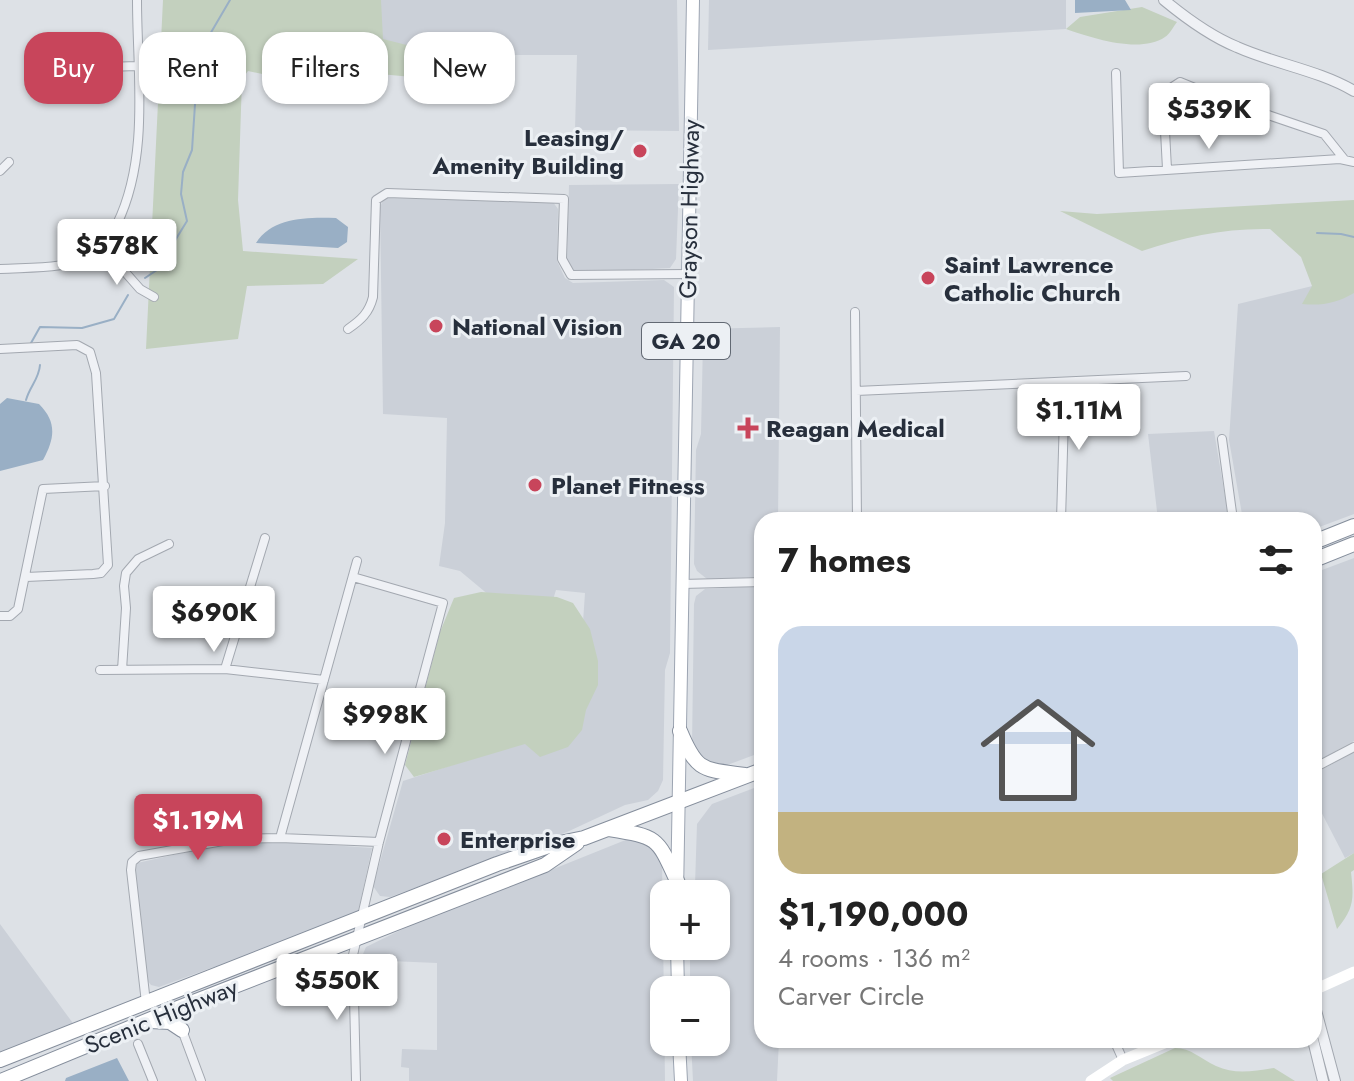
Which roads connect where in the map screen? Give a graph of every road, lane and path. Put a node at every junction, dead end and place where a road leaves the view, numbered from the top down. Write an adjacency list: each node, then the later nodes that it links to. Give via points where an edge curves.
1 (137, 0): 5 (street)
2 (693, 0): 15 (main road, Grayson Highway / GA 20)
3 (1164, 0): 7 (street, via 1221,40)
4 (123, 66): 5 (street)
5 (137, 66): 13 (street, via 133,173 127,204)
6 (1116, 73): 11 (street, via 1119,173)
7 (1354, 91)
8 (1344, 159): 10 (street); 11 (street); 11 (street, via 1324,134 1180,82 1163,93)
9 (9, 162): 12 (street)
10 (1354, 162)
11 (1167, 169)
12 (0, 171)
13 (103, 247): 14 (street, via 67,264); 16 (street, via 140,289)
14 (0, 269)
15 (688, 274): 18 (street, via 571,275 562,259 564,199 387,193 376,200 370,308); 38 (main road, Grayson Highway / GA 20)
16 (154, 297)
17 (855, 312): 22 (street)
18 (348, 329)
19 (0, 349): 24 (street, via 77,345 90,352)
20 (1186, 376): 21 (street)
21 (1065, 382): 22 (street); 26 (street)
22 (856, 391): 25 (street)
23 (1222, 439): 27 (street)
24 (105, 486): 35 (street, via 43,489); 35 (street, via 106,570)
25 (857, 512)
26 (1061, 512)
27 (1232, 512)
28 (1354, 526): 30 (highway)
29 (265, 538): 40 (street)
30 (1322, 539)
31 (169, 544): 42 (street, via 138,559 126,573)
32 (1354, 544): 33 (highway)
33 (1322, 557)
34 (357, 561): 36 (street)
35 (26, 577): 39 (street, via 18,609)
36 (353, 577): 43 (street); 53 (street, via 443,603)
37 (754, 582): 38 (street)
38 (682, 584): 44 (main road, Grayson Highway / GA 20)
39 (0, 616)
40 (225, 669): 42 (street); 43 (street)
41 (100, 670): 42 (street)
42 (122, 670)
43 (324, 680): 51 (street)
44 (680, 731): 47 (highway, via 691,759 701,767); 49 (main road, Grayson Highway / GA 20)
45 (1354, 747): 46 (street)
46 (1322, 764)
47 (754, 773)
48 (754, 774): 49 (highway, Scenic Highway)
49 (679, 802): 50 (highway, Scenic Highway); 55 (main road, Grayson Highway)
50 (609, 829): 52 (highway, Scenic Highway); 54 (highway, via 655,840)
51 (280, 838): 53 (street); 60 (street, via 216,842 139,856 132,862)
52 (584, 838): 56 (highway, Scenic Highway, via 523,855); 57 (highway, Scenic Highway, via 545,865)
53 (379, 842): 56 (street)
54 (675, 880)
55 (678, 880)
56 (363, 917): 57 (street); 60 (highway, Scenic Highway)
57 (358, 937): 61 (highway, Scenic Highway); 75 (street, via 352,976)
58 (1354, 972): 59 (main road)
59 (1322, 986)
60 (146, 1003): 70 (highway, Scenic Highway)
61 (187, 1004): 62 (highway, Scenic Highway); 63 (highway)
62 (146, 1021): 63 (highway, via 170,1022); 72 (highway, Scenic Highway)
63 (182, 1030): 74 (street)
64 (1322, 1033): 79 (street)
65 (138, 1044): 73 (street)
66 (1118, 1048): 71 (street)
67 (1152, 1048): 71 (main road)
68 (1315, 1048): 78 (street)
69 (680, 1056): 76 (main road)
70 (0, 1060)
71 (1123, 1060): 77 (main road)
72 (1, 1081)
73 (153, 1081)
74 (201, 1081)
75 (356, 1081)
76 (681, 1081)
77 (1091, 1081)
78 (1323, 1081)
79 (1335, 1081)

